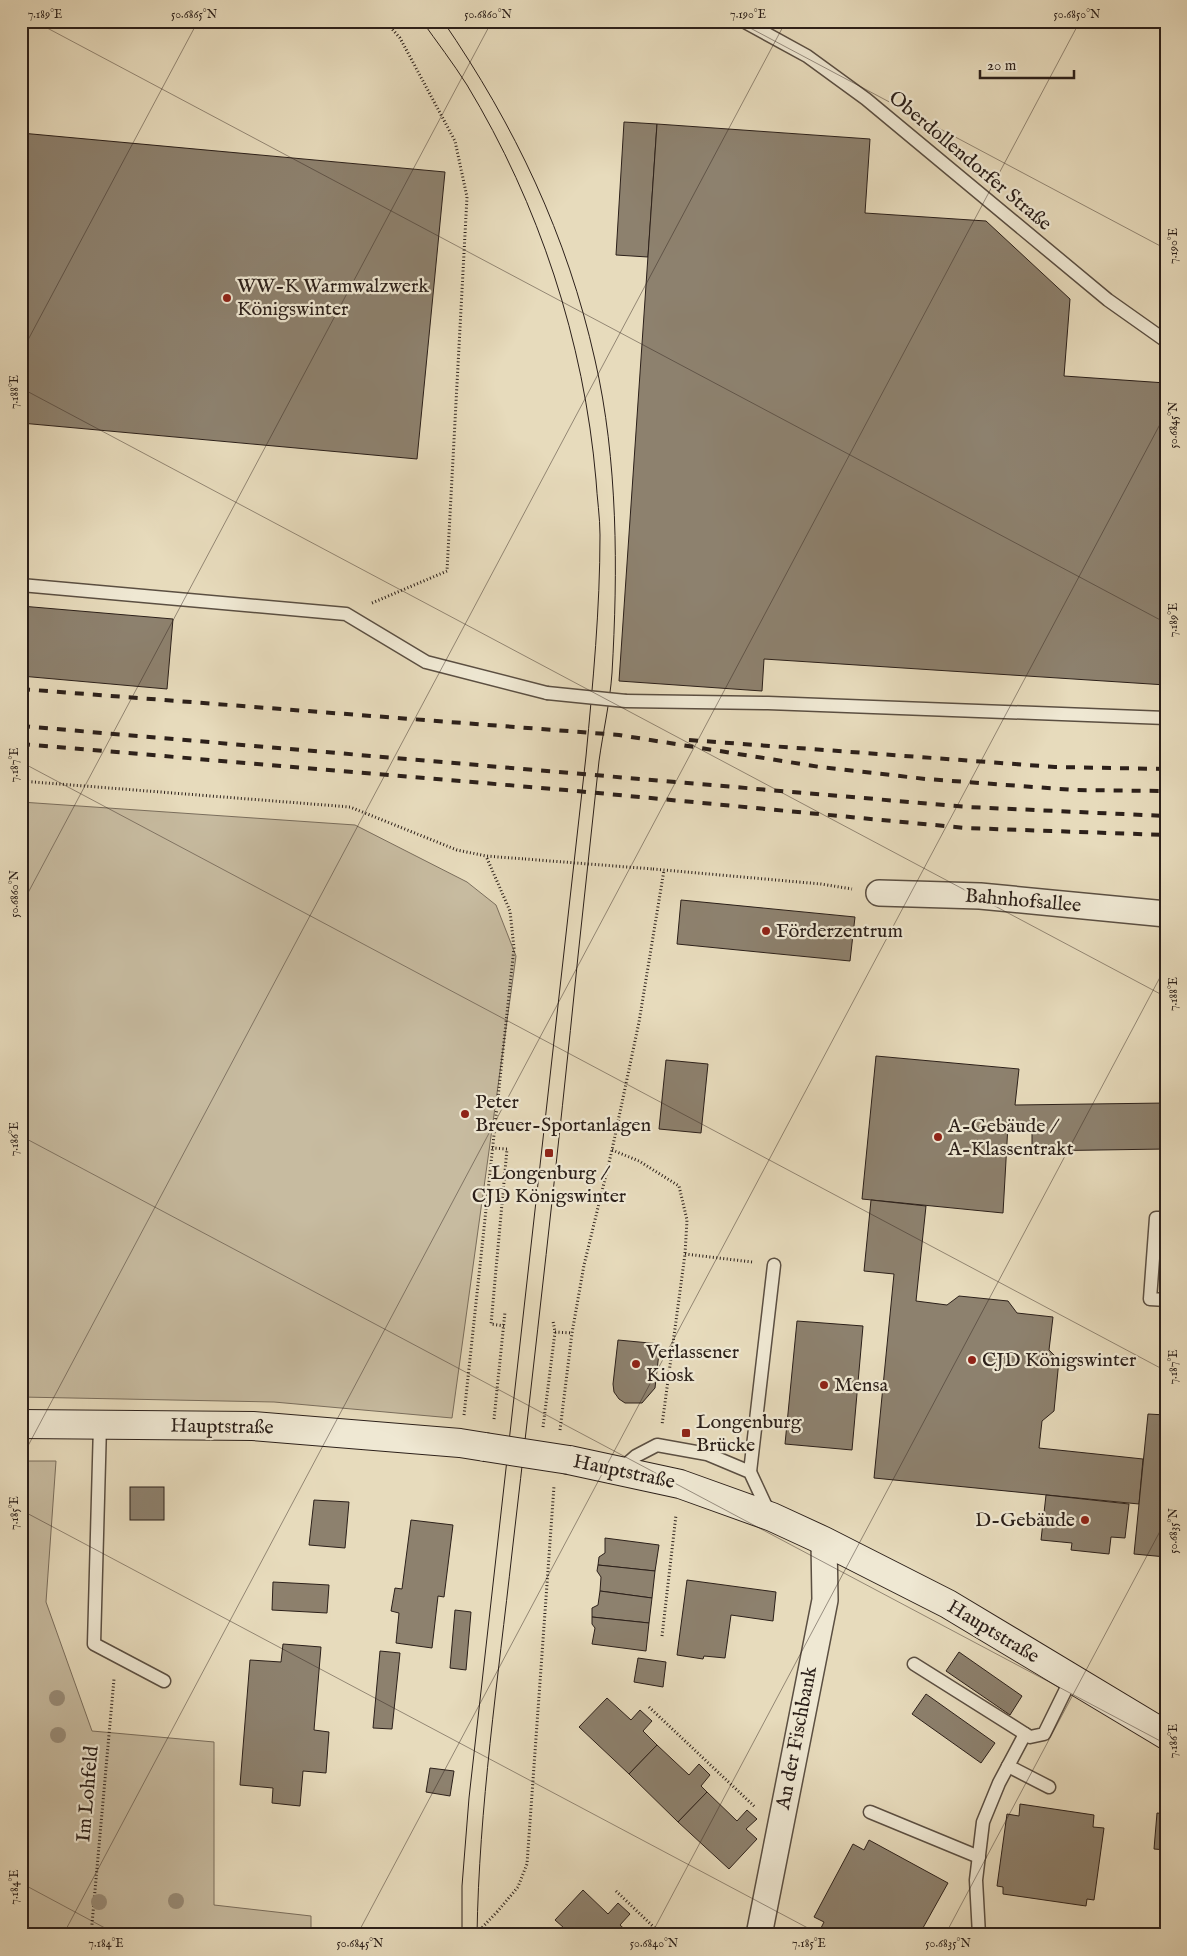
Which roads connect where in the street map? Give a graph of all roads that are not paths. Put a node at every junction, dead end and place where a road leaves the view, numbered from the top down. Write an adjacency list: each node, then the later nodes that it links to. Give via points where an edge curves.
1 (743, 21): 2 (lane, Oberdollendorfer Straße, via 807,56 866,99 1108,300)
2 (1166, 341)
3 (21, 585): 4 (lane, bridge, via 346,614 426,662 547,694 626,701)
4 (1166, 718)
5 (879, 893): 6 (street, Bahnhofsallee, via 980,896)
6 (1166, 914)
7 (1166, 1218): 9 (lane, via 1156,1218 1150,1299)
8 (774, 1265): 13 (lane)
9 (1166, 1300)
10 (21, 1424): 11 (main road, Hauptstraße)
11 (100, 1425): 12 (main road, Hauptstraße, bridge, via 253,1426 473,1445 564,1449); 18 (lane, via 94,1644)
12 (620, 1470): 13 (lane, via 636,1456 657,1445 707,1454); 14 (main road, Hauptstraße, via 680,1484)
13 (750, 1472): 14 (lane)
14 (772, 1517): 15 (main road, Hauptstraße)
15 (824, 1541): 17 (main road, Hauptstraße, via 948,1604); 25 (street, An der Fischbank, via 825,1600)
16 (914, 1664): 19 (lane)
17 (1071, 1679): 19 (lane, via 1044,1734 1030,1737); 20 (main road, Hauptstraße)
18 (164, 1681)
19 (1025, 1734): 21 (lane)
20 (1166, 1735)
21 (1008, 1766): 22 (lane); 24 (lane, via 983,1822)
22 (1049, 1788)
23 (870, 1812): 24 (lane)
24 (979, 1857): 26 (lane, via 976,1880)
25 (760, 1935)
26 (979, 1935)

